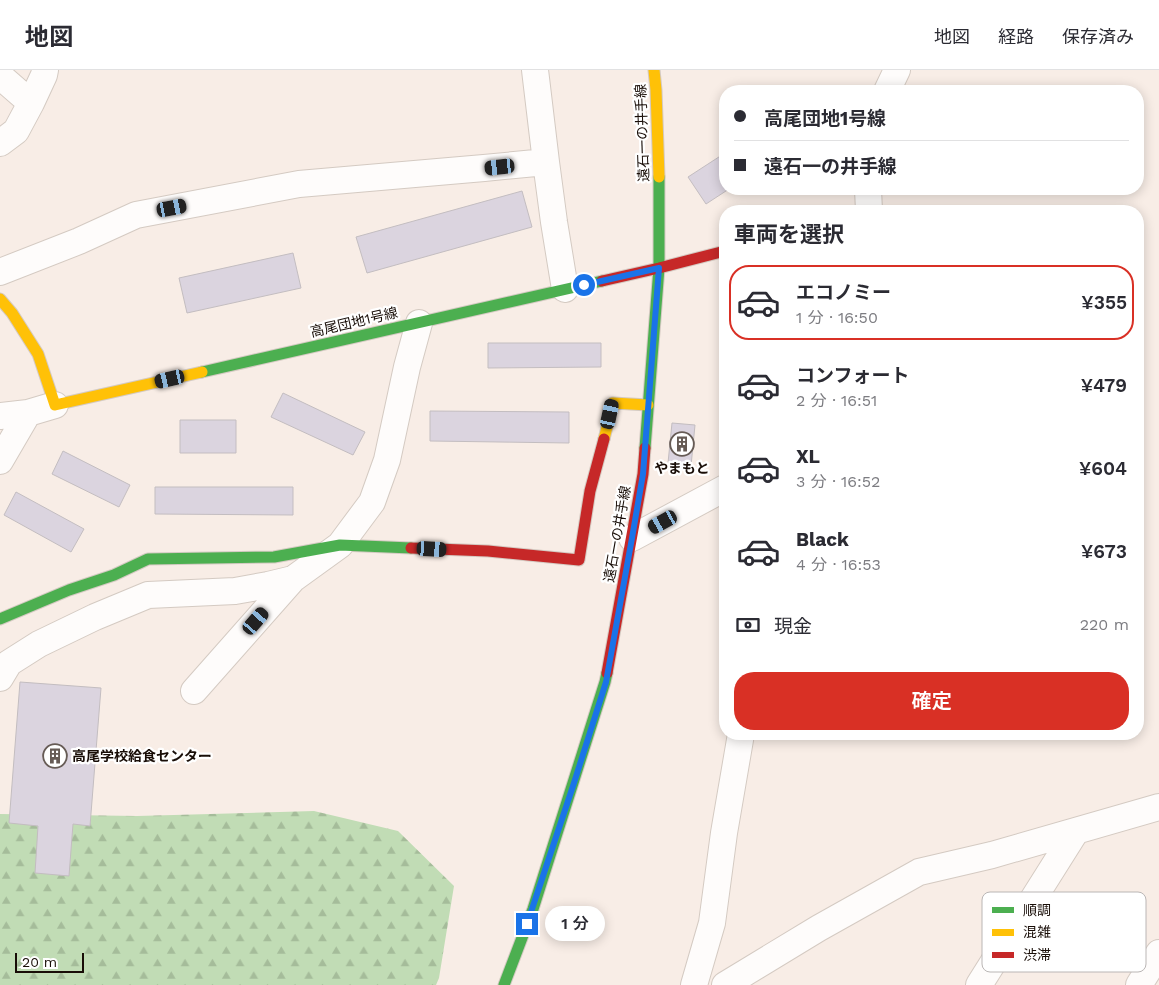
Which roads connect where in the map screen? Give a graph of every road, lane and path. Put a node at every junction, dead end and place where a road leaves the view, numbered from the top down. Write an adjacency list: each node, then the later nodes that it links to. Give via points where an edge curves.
1 (45, 70): 7 (street)
2 (535, 70): 9 (street)
3 (654, 70): 11 (street, 遠石一の井手線)
4 (898, 70): 6 (street)
5 (0, 76): 7 (street)
6 (890, 85)
7 (31, 103): 8 (street, via 16,131)
8 (0, 143)
9 (546, 162): 12 (street, via 299,184 136,215); 13 (street)
10 (719, 253): 11 (street, 高尾団地1号線)
11 (659, 268): 13 (street, 高尾団地1号線); 17 (street, 遠石一の井手線)
12 (0, 272)
13 (565, 289): 15 (street, 高尾団地1号線)
14 (0, 299): 16 (street, via 38,354)
15 (419, 323): 16 (street, 高尾団地1号線); 23 (street, via 387,460 372,502)
16 (55, 405): 18 (street)
17 (648, 405): 22 (street, 遠石一の井手線, via 643,474); 23 (street, via 613,403 590,491 579,560 488,551)
18 (28, 413): 19 (street); 20 (street)
19 (0, 416)
20 (0, 461)
21 (719, 491): 22 (street)
22 (632, 538): 34 (street, 遠石一の井手線, via 606,682 533,909)
23 (340, 545): 24 (street); 25 (street, via 274,557 148,559)
24 (293, 579): 26 (street, via 235,591 148,595 95,616 39,644 9,663); 27 (street)
25 (0, 619)
26 (0, 678)
27 (194, 691)
28 (740, 740): 35 (street, via 712,923)
29 (1159, 807): 30 (street)
30 (1076, 831): 31 (street); 36 (street, via 919,872)
31 (1038, 892)
32 (1159, 954): 38 (street)
33 (987, 972): 37 (street)
34 (504, 985)
35 (694, 985)
36 (725, 985)
37 (979, 985)
38 (1138, 985)

